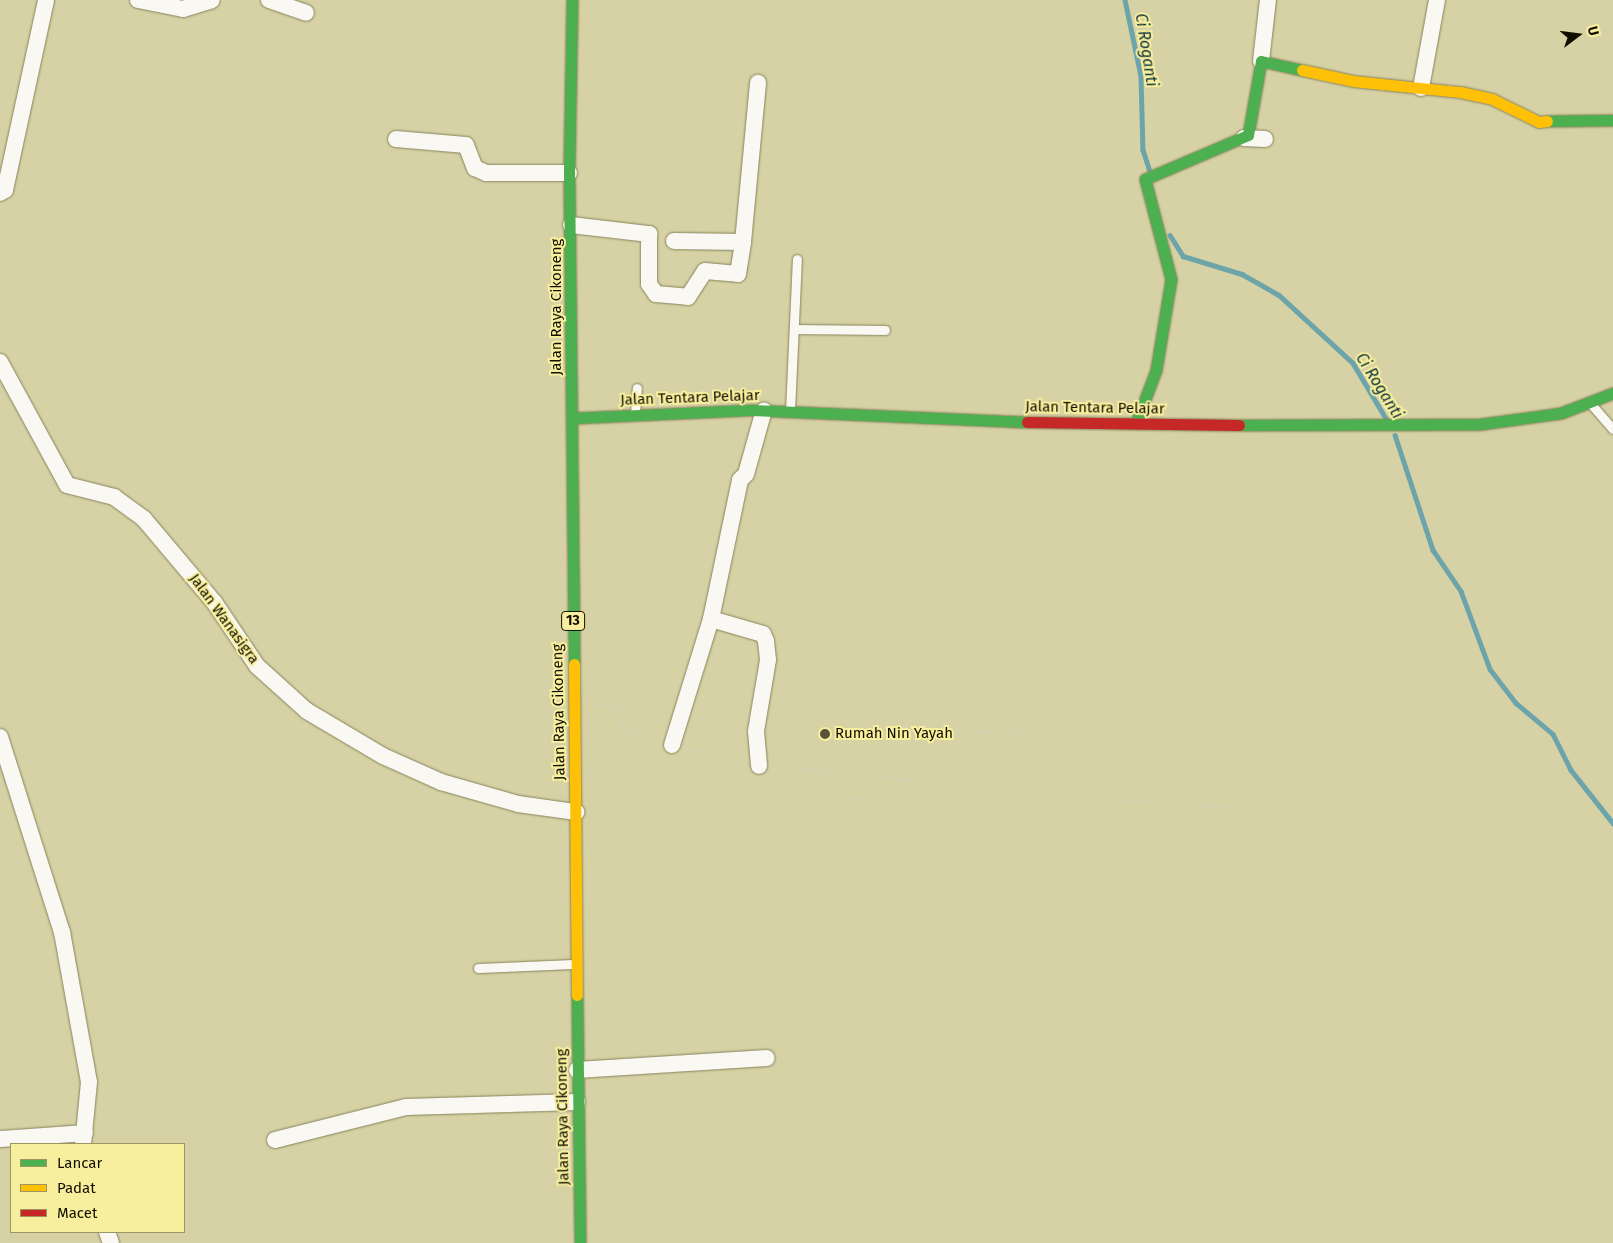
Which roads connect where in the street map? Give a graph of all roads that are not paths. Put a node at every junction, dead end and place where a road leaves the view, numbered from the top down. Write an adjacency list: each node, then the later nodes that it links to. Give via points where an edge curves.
1 (46, 0): 17 (street)
2 (138, 0): 3 (street, via 183,9)
3 (212, 0)
4 (269, 0): 8 (street)
5 (572, 0): 16 (main road, Jalan Raya Cikoneng / 13)
6 (1268, 0): 9 (street)
7 (1437, 0): 11 (street)
8 (306, 13)
9 (1261, 61): 11 (main road, via 1353,81); 13 (main road, via 1252,128)
10 (758, 83): 20 (street)
11 (1422, 88): 12 (main road, via 1492,99 1539,122 1592,116)
12 (1613, 120)
13 (1244, 138): 14 (street); 32 (main road, via 1147,177 1146,193 1171,279 1156,370)
14 (1265, 139)
15 (396, 140): 16 (street, via 466,145 474,168 486,173)
16 (569, 173): 18 (main road, Jalan Raya Cikoneng / 13)
17 (0, 193)
18 (571, 225): 20 (street, via 649,234 651,290 670,296 691,296 705,271 738,274); 31 (main road, Jalan Raya Cikoneng / 13)
19 (674, 241): 20 (street)
20 (743, 242)
21 (797, 259): 22 (lane)
22 (795, 328): 23 (lane); 29 (lane)
23 (886, 330)
24 (0, 362): 38 (street, Jalan Wanasigra, via 68,485 114,497 144,520 214,602 256,666 307,711 383,756 441,782 518,804)
25 (637, 388): 30 (lane)
26 (1613, 393): 27 (main road, Jalan Tentara Pelajar)
27 (1590, 404): 32 (main road, Jalan Tentara Pelajar, via 1560,413 1481,424 1383,427); 33 (lane)
28 (764, 410): 29 (main road, Jalan Tentara Pelajar); 30 (main road, Jalan Tentara Pelajar); 34 (street, via 746,474 740,480)
29 (790, 412): 32 (main road, Jalan Tentara Pelajar)
30 (635, 414): 31 (main road, Jalan Tentara Pelajar)
31 (573, 418): 38 (main road, Jalan Raya Cikoneng / 13)
32 (1136, 422)
33 (1613, 429)
34 (711, 619): 36 (street); 37 (street, via 762,634 766,641 768,660 756,731)
35 (0, 737): 44 (street, via 62,932 89,1082)
36 (672, 745)
37 (759, 766)
38 (576, 812): 39 (main road, Jalan Raya Cikoneng / 13)
39 (576, 964): 40 (lane); 42 (main road, Jalan Raya Cikoneng / 13)
40 (478, 968)
41 (767, 1058): 42 (street)
42 (577, 1070): 43 (main road, Jalan Raya Cikoneng / 13)
43 (577, 1102): 46 (street, via 406,1107); 47 (main road, Jalan Raya Cikoneng / 13)
44 (84, 1138): 45 (street)
45 (0, 1139)
46 (275, 1140)
47 (580, 1243)

